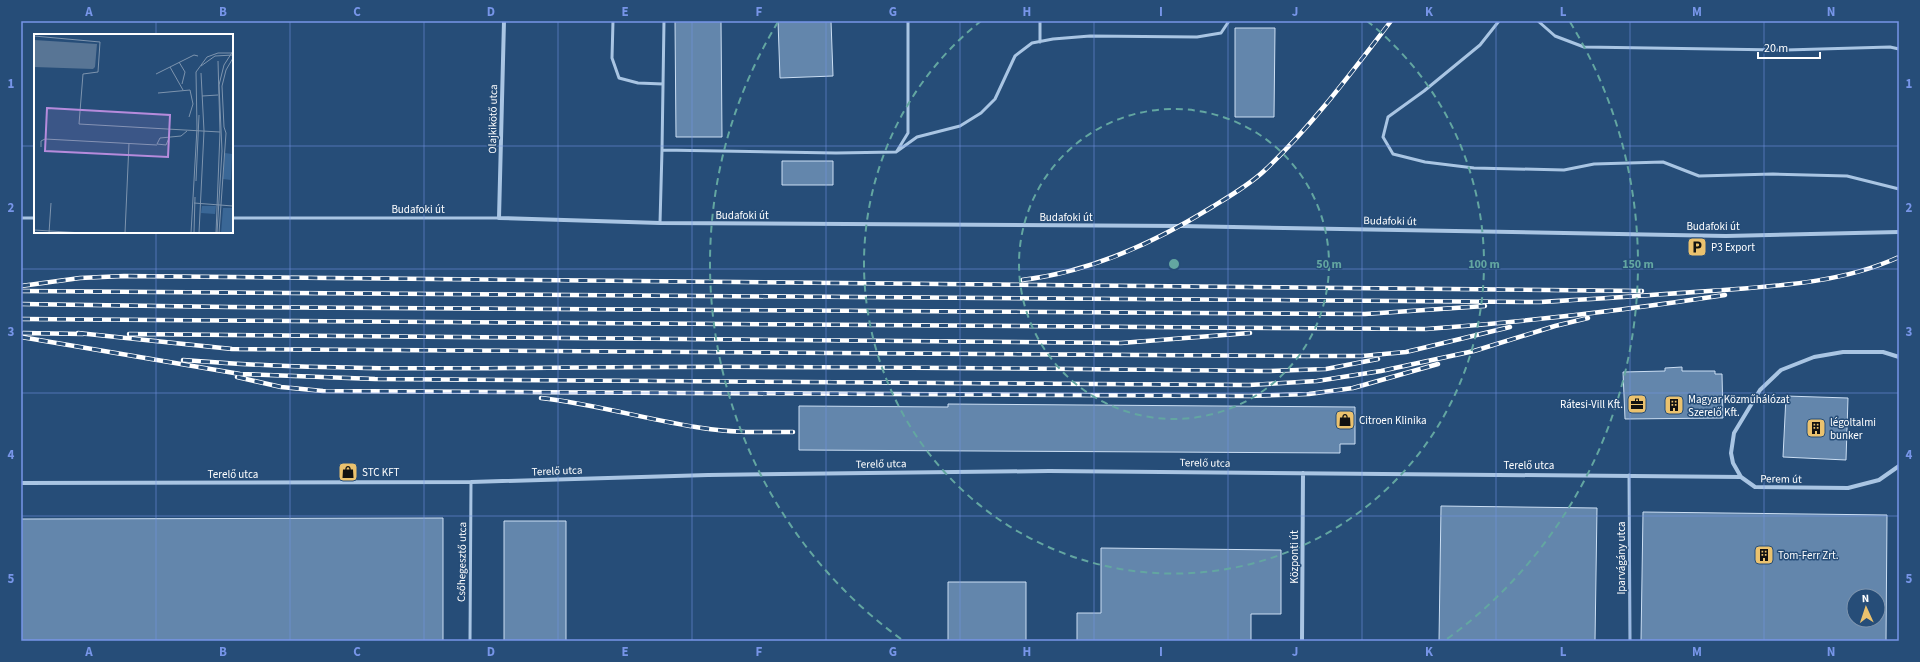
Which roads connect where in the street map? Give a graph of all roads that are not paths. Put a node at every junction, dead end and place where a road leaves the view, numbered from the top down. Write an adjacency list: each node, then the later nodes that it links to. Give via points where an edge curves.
1 (504, 21): 18 (street, Olajkikötő utca)
2 (613, 21): 11 (lane, via 612,58 619,78 638,84)
3 (664, 21): 11 (lane)
4 (908, 21): 13 (lane, via 908,134)
5 (1040, 21): 9 (lane)
6 (1229, 21): 9 (lane, via 1221,33 1197,37 1090,36)
7 (1499, 21): 14 (lane, via 1480,45 1388,117 1383,137 1393,154 1425,162 1474,168 1564,170 1594,164 1663,162 1700,176 1847,176)
8 (1538, 21): 10 (lane, via 1555,36 1584,47)
9 (1040, 42): 13 (lane, via 1032,43 1015,56 995,99 981,113 960,126 917,137)
10 (1899, 49)
11 (663, 84): 12 (lane)
12 (662, 150): 13 (lane, via 836,154); 19 (lane)
13 (896, 152)
14 (1899, 189)
15 (21, 218): 16 (lane)
16 (34, 218)
17 (233, 218): 18 (lane, Budafoki út)
18 (499, 218): 19 (street, Budafoki út)
19 (660, 223): 20 (street, Budafoki út, via 1200,227 1726,236)
20 (1899, 232)
21 (1899, 357): 25 (street, via 1883,352 1843,352 1814,357 1782,370 1760,390 1734,432 1732,463)
22 (1899, 466): 25 (street, Perem út, via 1879,480 1848,488 1755,487)
23 (1303, 473): 24 (street, Terelő utca); 26 (street, Terelő utca, via 905,472); 29 (street, Központi út)
24 (1629, 475): 25 (street, Terelő utca); 30 (lane, Iparvágány utca)
25 (1741, 477)
26 (471, 482): 27 (street, Terelő utca); 28 (lane, Csőhegesztő utca)
27 (21, 483)
28 (470, 641)
29 (1302, 641)
30 (1630, 641)

